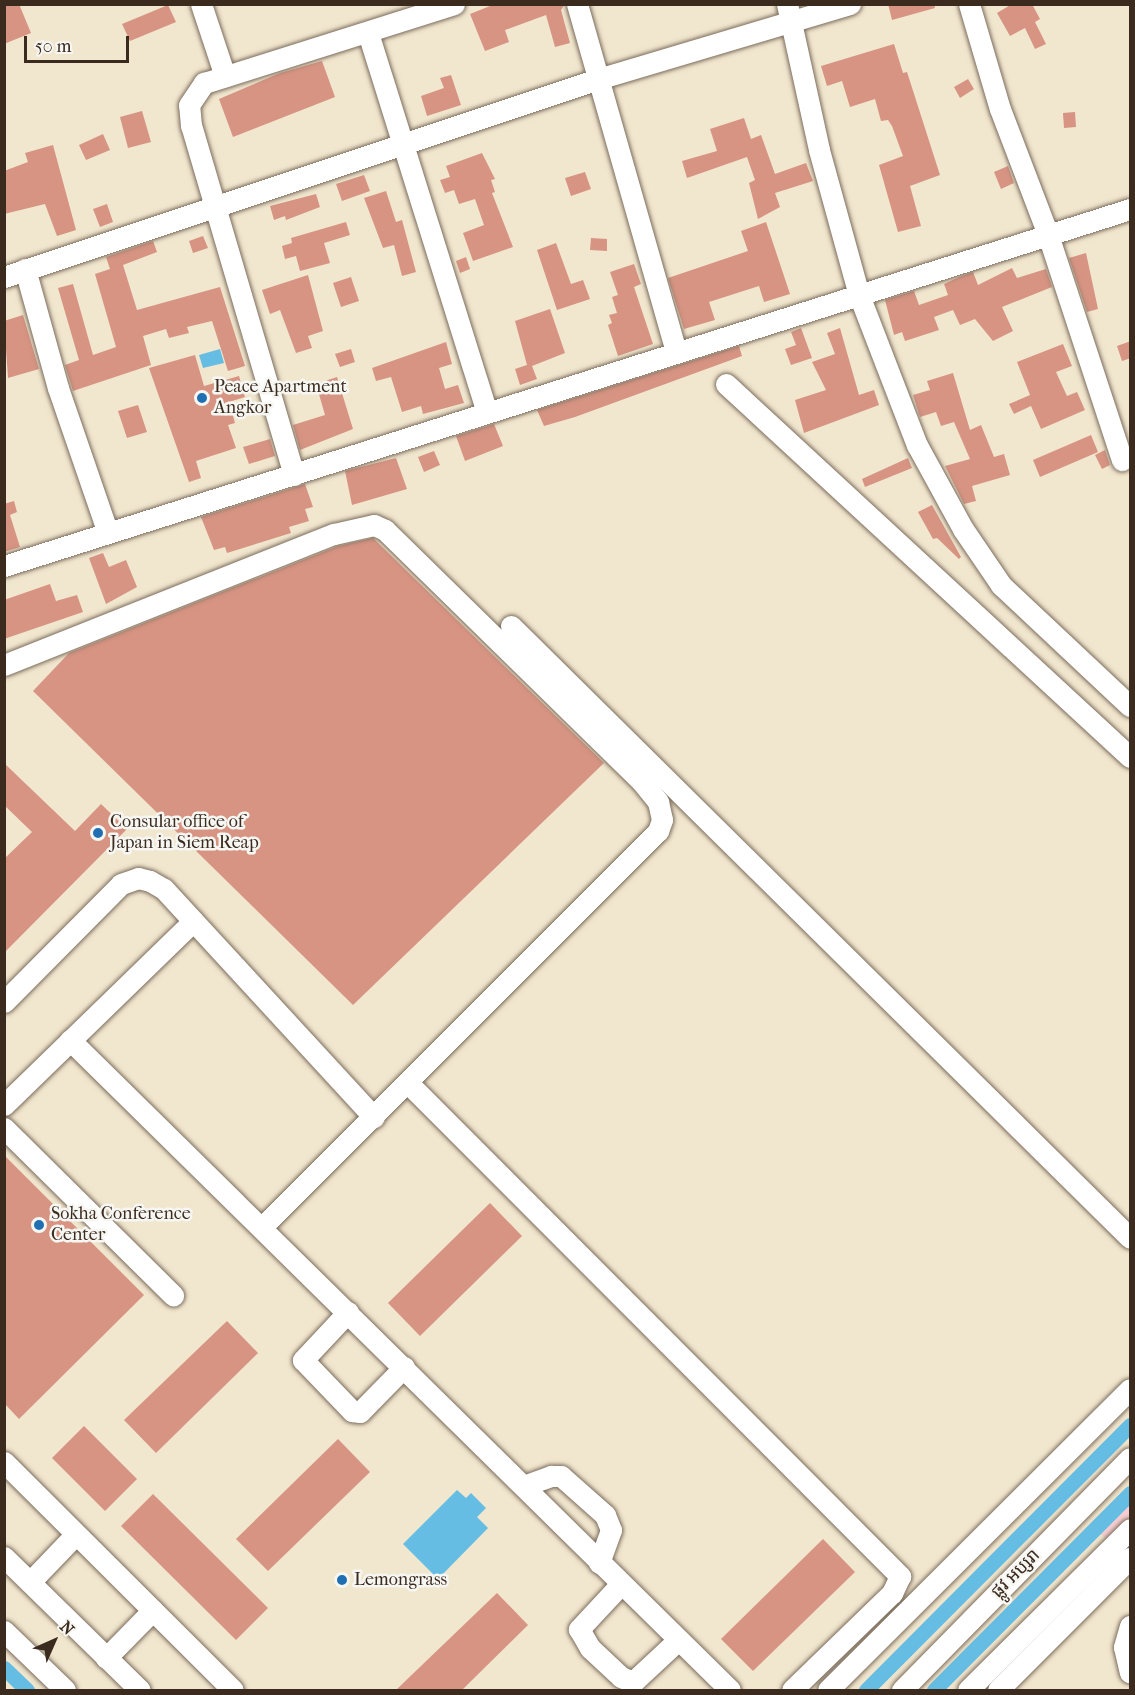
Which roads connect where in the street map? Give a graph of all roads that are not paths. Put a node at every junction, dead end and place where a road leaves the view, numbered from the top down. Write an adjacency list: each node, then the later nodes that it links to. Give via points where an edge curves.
1 (201, 4): 8 (street)
2 (454, 4): 7 (street)
3 (577, 4): 9 (street)
4 (850, 4): 6 (street)
5 (969, 4): 13 (street, via 1008,130)
6 (790, 14): 9 (street); 16 (street, via 819,150)
7 (368, 33): 8 (street); 10 (street)
8 (225, 76): 11 (street, via 204,83 188,115)
9 (598, 79): 10 (street); 17 (street)
10 (405, 143): 11 (street); 19 (street)
11 (216, 203): 14 (street); 21 (street)
12 (1131, 208): 13 (street)
13 (1048, 235): 16 (street); 20 (street)
14 (26, 269): 15 (street); 22 (street, via 58,388)
15 (4, 277)
16 (859, 295): 17 (street); 26 (street, via 916,445 983,561 1006,590)
17 (676, 352): 19 (street)
18 (726, 384): 27 (street)
19 (486, 410): 21 (street)
20 (1122, 460)
21 (294, 475): 22 (street)
22 (108, 533): 23 (street)
23 (4, 566)
24 (511, 626): 36 (street)
25 (4, 665): 31 (street, via 334,534 374,525 385,530 642,782 662,811 658,831)
26 (1131, 706)
27 (1131, 757)
28 (193, 921): 29 (street, via 164,889 150,881 138,878 121,884); 30 (street); 33 (street)
29 (4, 1002)
30 (70, 1040): 32 (street); 35 (street)
31 (408, 1083): 33 (street); 61 (street, via 900,1576 892,1593)
32 (4, 1105)
33 (374, 1117): 35 (street)
34 (4, 1128): 37 (street)
35 (262, 1227): 38 (street)
36 (1131, 1238)
37 (173, 1295)
38 (348, 1312): 39 (street); 39 (street, via 303,1360 352,1411 360,1412)
39 (404, 1367): 43 (street)
40 (1131, 1389): 62 (street)
41 (1131, 1458): 63 (street, ផ្លូវ អប្សរា)
42 (4, 1462): 45 (street)
43 (526, 1485): 47 (street); 47 (street, via 561,1476 605,1515 611,1530)
44 (1131, 1529): 48 (street)
45 (76, 1534): 49 (street); 51 (street)
46 (4, 1557): 49 (street)
47 (599, 1563): 50 (street)
48 (1123, 1563): 64 (street); 65 (street)
49 (30, 1582): 55 (street)
50 (621, 1584): 54 (street); 54 (street, via 579,1629 590,1648 621,1677 633,1682)
51 (153, 1610): 55 (street); 59 (street)
52 (1131, 1626): 56 (street, via 1124,1647)
53 (4, 1631): 57 (street)
54 (678, 1640): 60 (street)
55 (106, 1658): 58 (street)
56 (1131, 1672)
57 (65, 1690)
58 (140, 1690)
59 (233, 1690)
60 (730, 1690)
61 (792, 1690)
62 (828, 1690)
63 (902, 1690)
64 (968, 1690)
65 (998, 1690)

